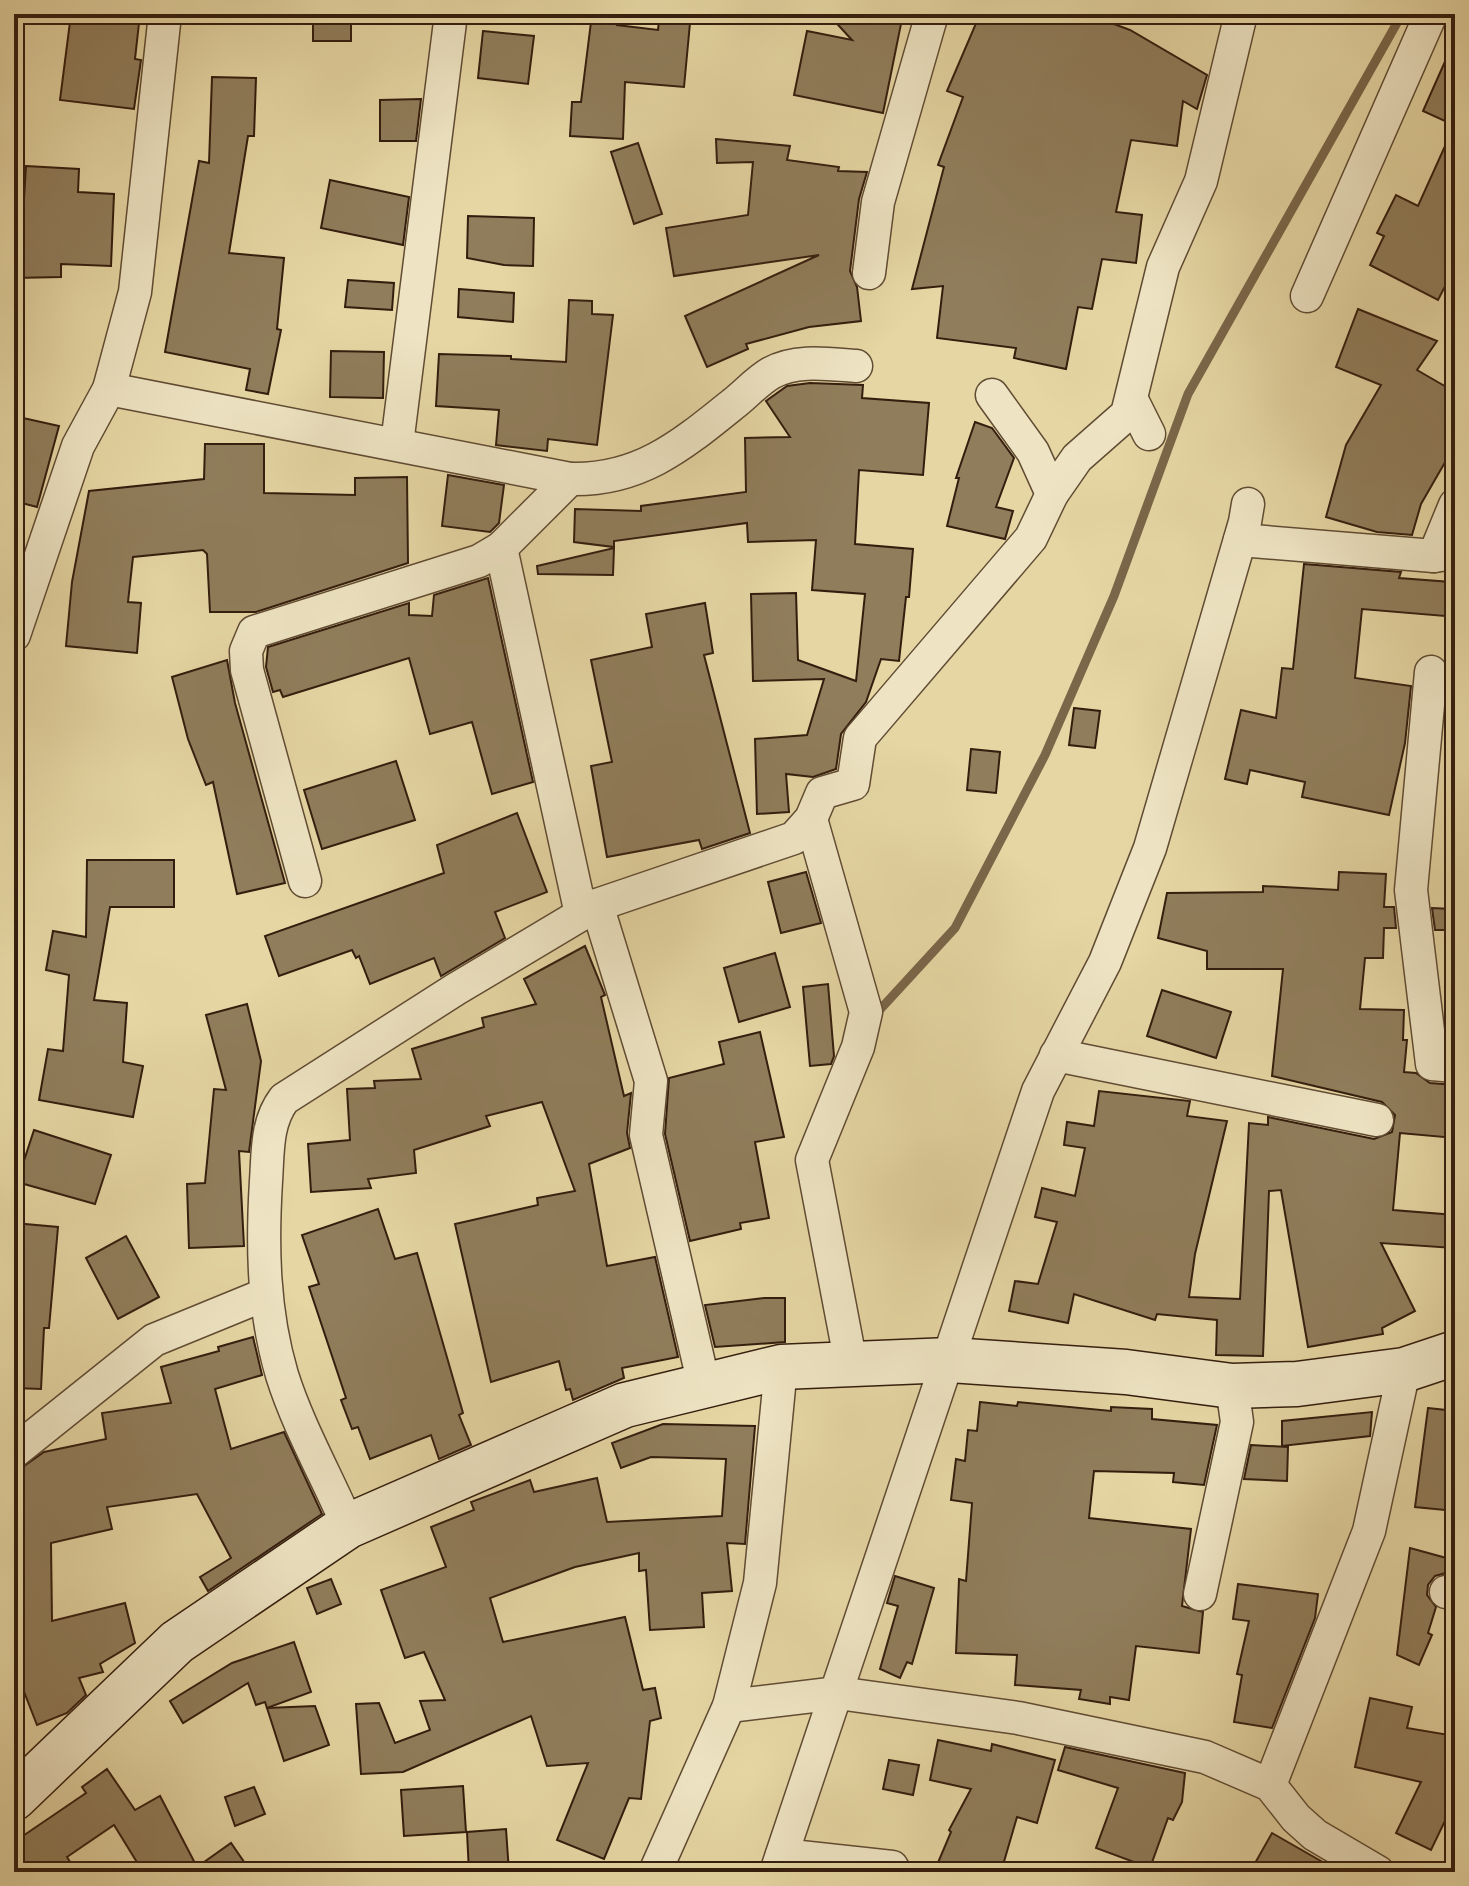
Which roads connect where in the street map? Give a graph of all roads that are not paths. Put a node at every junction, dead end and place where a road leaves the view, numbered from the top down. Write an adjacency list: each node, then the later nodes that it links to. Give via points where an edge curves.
1 (165, 14): 9 (street, via 135,292)
2 (451, 14): 13 (street)
3 (932, 14): 6 (street, via 878,202)
4 (1241, 14): 11 (street, via 1201,181 1163,267)
5 (1431, 14): 7 (street)
6 (869, 273)
7 (1307, 296)
8 (856, 366): 14 (street, via 816,363 771,373 649,464 620,476)
9 (109, 389): 13 (street); 21 (street, via 78,446)
10 (992, 395): 15 (street, via 1033,452)
11 (1133, 402): 12 (street); 15 (street, via 1127,414 1077,458)
12 (1149, 434)
13 (397, 444): 14 (street)
14 (570, 479): 19 (street)
15 (1052, 494): 23 (street, via 1031,538 860,738 853,784 822,793)
16 (1248, 504): 18 (street)
17 (1455, 505): 20 (street)
18 (1240, 540): 20 (street); 26 (street, via 1150,848 1105,962)
19 (501, 548): 24 (street, via 467,566 254,632 246,651 247,670); 25 (street)
20 (1444, 555)
21 (14, 635)
22 (1431, 672): 27 (street, via 1411,890 1432,1064)
23 (811, 819): 25 (street, via 794,838); 32 (street, via 866,1012 858,1047 812,1160)
24 (305, 881)
25 (589, 910): 29 (street, via 284,1099 270,1125); 35 (street, via 651,1081 646,1135)
26 (1056, 1055): 28 (street); 31 (street, via 1038,1091)
27 (1455, 1066)
28 (1377, 1120)
29 (264, 1295): 37 (street, via 154,1340); 38 (street, via 282,1377)
30 (1455, 1353): 34 (street)
31 (950, 1360): 32 (street); 36 (street, via 1126,1372); 40 (street)
32 (851, 1364): 33 (street)
33 (781, 1367): 35 (street); 41 (street, via 760,1583)
34 (1404, 1370): 36 (street, via 1297,1384); 42 (street, via 1369,1531)
35 (704, 1385): 38 (street, via 625,1405)
36 (1232, 1386): 39 (street, via 1237,1422)
37 (14, 1452)
38 (348, 1526): 43 (street, via 177,1642)
39 (1200, 1594)
40 (838, 1693): 41 (street); 42 (street, via 1018,1718 1189,1753); 44 (street)
41 (729, 1706): 45 (street)
42 (1270, 1785): 47 (street, via 1315,1835)
43 (14, 1798)
44 (779, 1863): 46 (street, via 892,1867)
45 (655, 1872)
46 (895, 1872)
47 (1378, 1872)

